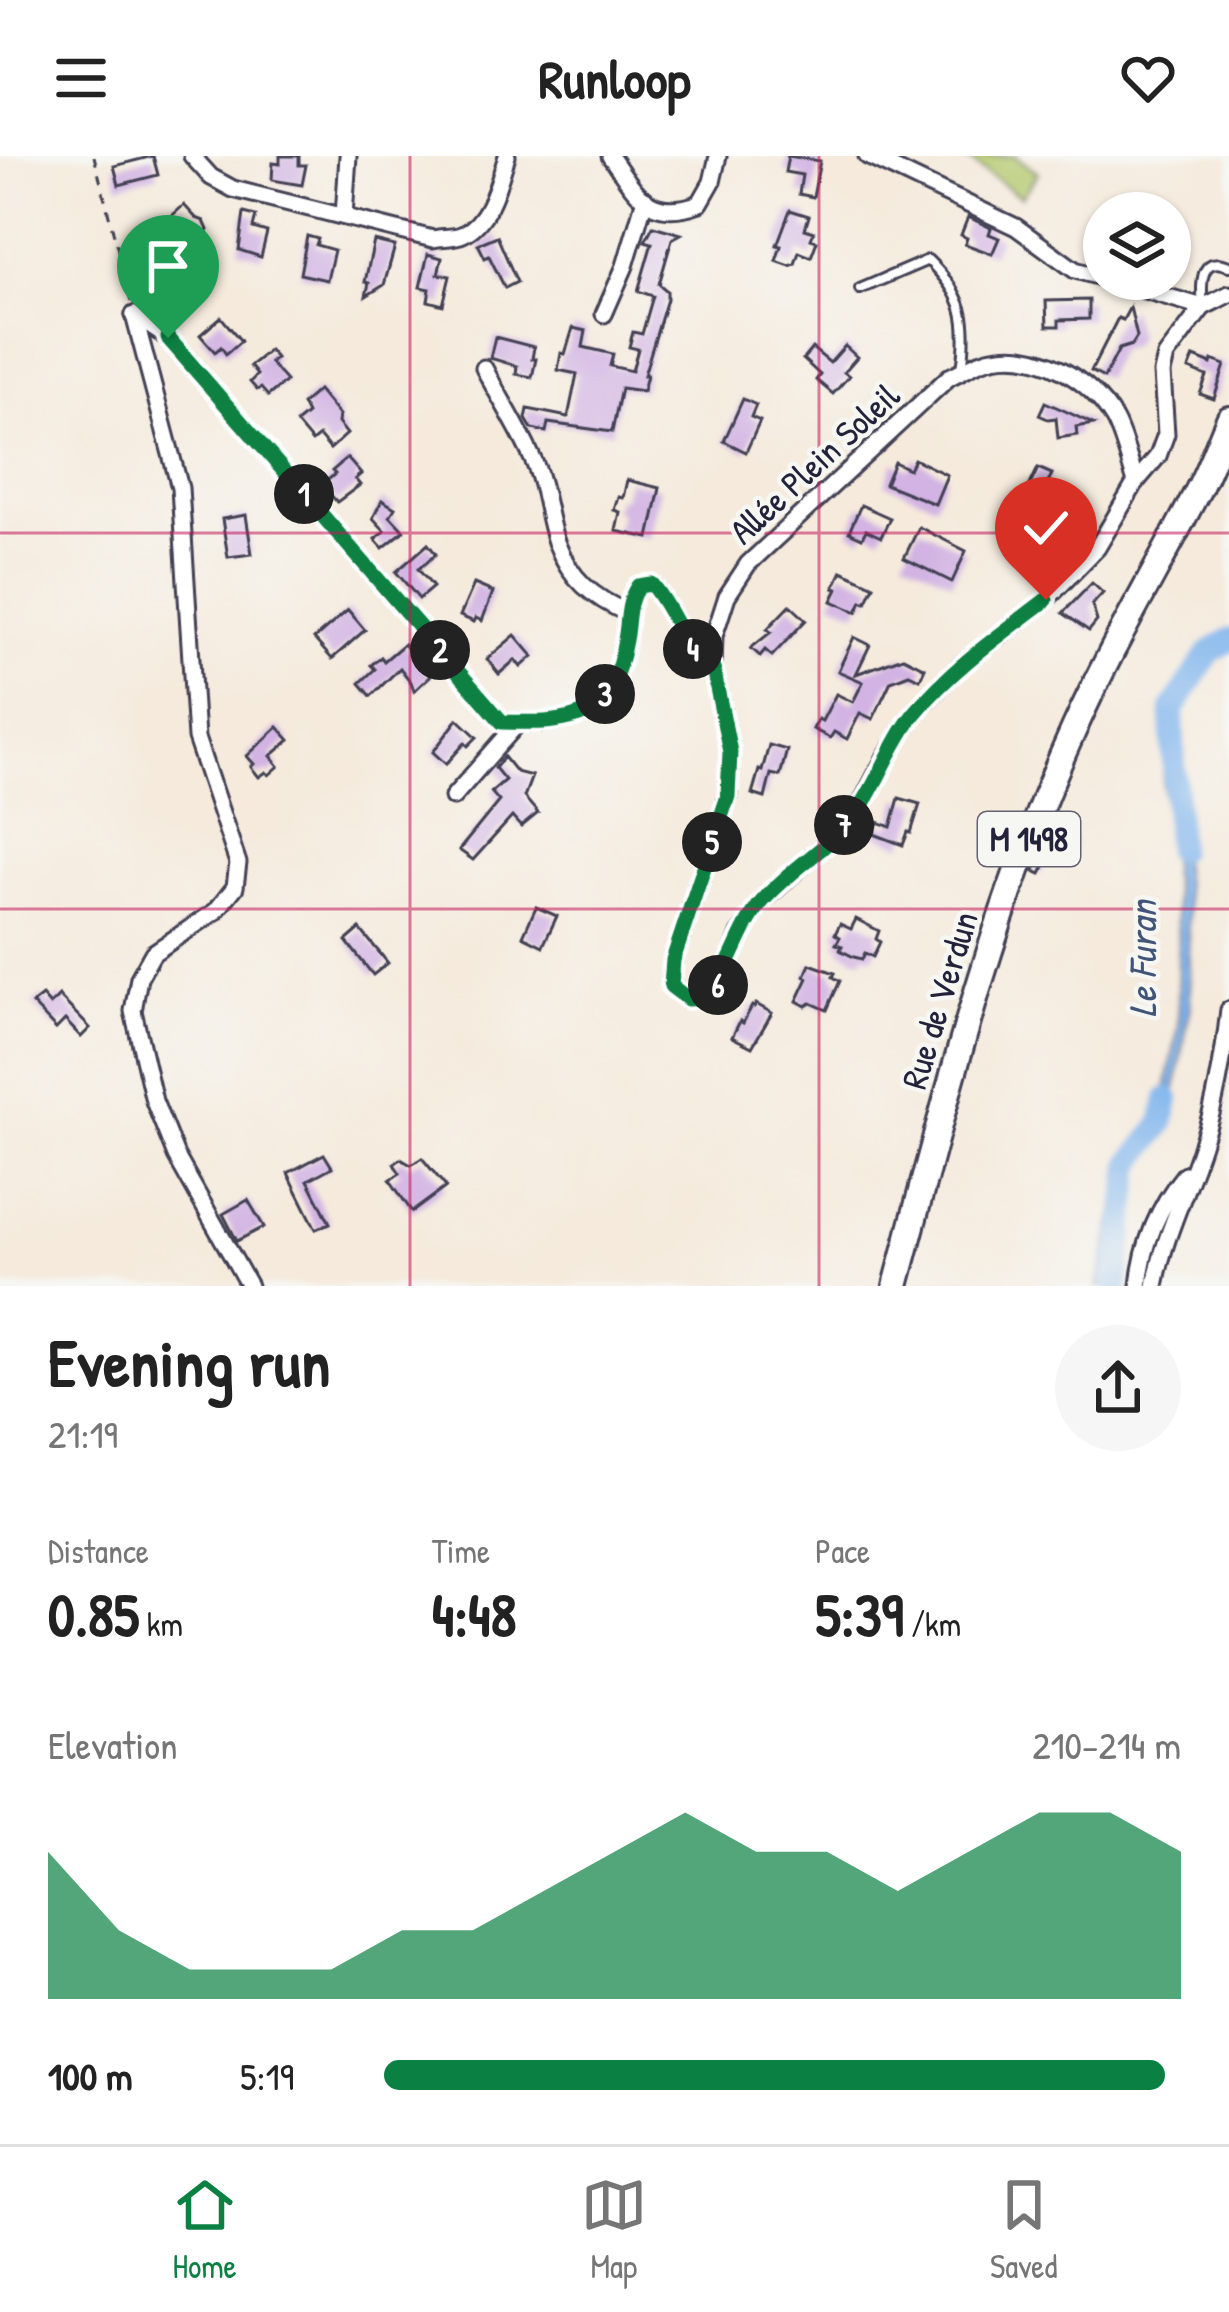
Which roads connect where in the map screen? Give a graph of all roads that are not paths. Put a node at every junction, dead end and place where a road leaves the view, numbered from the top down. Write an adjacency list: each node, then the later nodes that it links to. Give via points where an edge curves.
1 (192, 156): 8 (street, via 233,189)
2 (348, 156): 8 (street)
3 (507, 156): 8 (street, via 482,218 464,234 433,239)
4 (610, 156): 7 (street)
5 (718, 156): 7 (street, via 700,203 660,209)
6 (867, 156): 10 (street, via 1016,227)
7 (645, 200): 15 (street)
8 (344, 216)
9 (1229, 266): 14 (lane, via 1214,264 1203,275)
10 (1083, 272)
11 (860, 289): 17 (lane, via 928,260 963,307)
12 (1229, 294): 14 (street, Allée Plein Soleil)
13 (1179, 300): 14 (street)
14 (1204, 307): 19 (street, Allée Plein Soleil, via 1166,356 1166,434)
15 (604, 314)
16 (484, 368): 20 (street, via 536,466 556,542 578,581)
17 (962, 371): 19 (street, Allée Plein Soleil, via 990,358 1026,357 1065,371 1115,421); 21 (street, Allée Plein Soleil, via 748,564 727,596)
18 (1229, 419): 27 (main road, Rue de Verdun / M 1498, via 1032,830 987,957)
19 (1136, 482): 21 (street, Allée Plein Soleil, via 1097,548 914,714 859,808 762,902 706,998 688,999 671,986 673,960 728,796 730,752)
20 (628, 613): 21 (street, via 638,586 651,584 698,658); 22 (street, via 616,680 596,705 566,722)
21 (713, 668)
22 (519, 722): 23 (street); 26 (street, via 502,722 168,338 134,315 180,488 196,738 238,863 235,886 216,911 153,953 133,1011 176,1156)
23 (453, 797)
24 (1229, 1010): 25 (street)
25 (1195, 1163): 28 (street, via 1152,1225); 29 (street)
26 (249, 1286)
27 (896, 1286)
28 (1139, 1286)
29 (1155, 1286)

